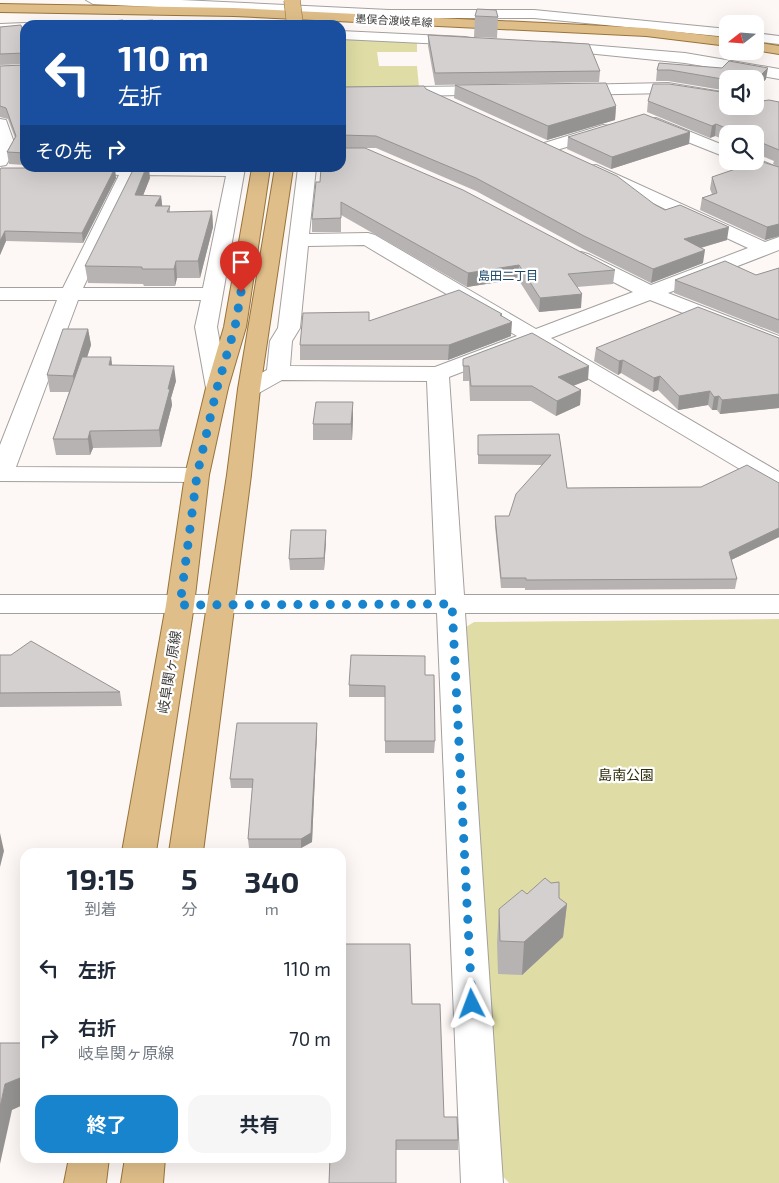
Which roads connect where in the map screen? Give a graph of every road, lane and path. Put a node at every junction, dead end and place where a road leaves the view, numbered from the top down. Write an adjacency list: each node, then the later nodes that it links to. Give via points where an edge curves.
1 (93, 0): 9 (street, via 389,14 534,14)
2 (274, 0): 5 (main road)
3 (292, 0): 6 (main road, bridge)
4 (0, 8): 13 (main road, 墨俣合渡岐阜線, via 264,14 646,32)
5 (276, 20)
6 (294, 20)
7 (20, 27): 8 (street)
8 (0, 28)
9 (719, 32)
10 (346, 35): 14 (street)
11 (764, 38): 12 (street)
12 (779, 40)
13 (719, 41)
14 (479, 42)
15 (538, 45): 18 (street, via 676,57)
16 (764, 48): 17 (main road)
17 (779, 50)
18 (779, 74)
19 (560, 90): 23 (street, via 668,88)
20 (512, 91): 21 (street)
21 (424, 92): 22 (street); 24 (street)
22 (346, 93)
23 (719, 96)
24 (460, 108)
25 (644, 118): 30 (street)
26 (0, 124): 31 (street, via 6,148)
27 (618, 126): 29 (street)
28 (530, 140): 29 (street)
29 (547, 148): 40 (street)
30 (719, 149)
31 (3, 168)
32 (764, 168): 38 (street)
33 (130, 172): 44 (street)
34 (235, 172): 45 (street)
35 (261, 172): 46 (main road, 岐阜関ヶ原線)
36 (283, 172): 46 (main road, 岐阜関ヶ原線)
37 (307, 172): 39 (street)
38 (779, 174)
39 (299, 240): 47 (street, via 368,239); 49 (street, via 290,328 281,341)
40 (772, 246): 42 (street)
41 (566, 251): 42 (street)
42 (651, 292): 47 (street); 48 (street)
43 (0, 294): 44 (street)
44 (70, 294): 45 (street); 53 (street)
45 (212, 294): 51 (street, via 206,327)
46 (248, 328): 51 (main road, 岐阜関ヶ原線); 52 (main road, 岐阜関ヶ原線)
47 (535, 337): 50 (street); 55 (street)
48 (779, 344)
49 (278, 373): 50 (street); 52 (street)
50 (438, 374): 58 (street)
51 (217, 388): 54 (main road, 岐阜関ヶ原線)
52 (249, 389): 57 (main road, 岐阜関ヶ原線)
53 (0, 474): 54 (street)
54 (197, 475): 60 (main road, 岐阜関ヶ原線)
55 (779, 482)
56 (0, 604): 60 (street)
57 (220, 604): 58 (street); 60 (street); 62 (main road, 岐阜関ヶ原線)
58 (452, 604): 59 (street); 67 (street)
59 (779, 604)
60 (180, 605): 61 (main road, 岐阜関ヶ原線)
61 (140, 848)
62 (187, 848)
63 (88, 1163): 65 (main road)
64 (144, 1163): 66 (main road)
65 (85, 1183)
66 (142, 1183)
67 (482, 1183)

